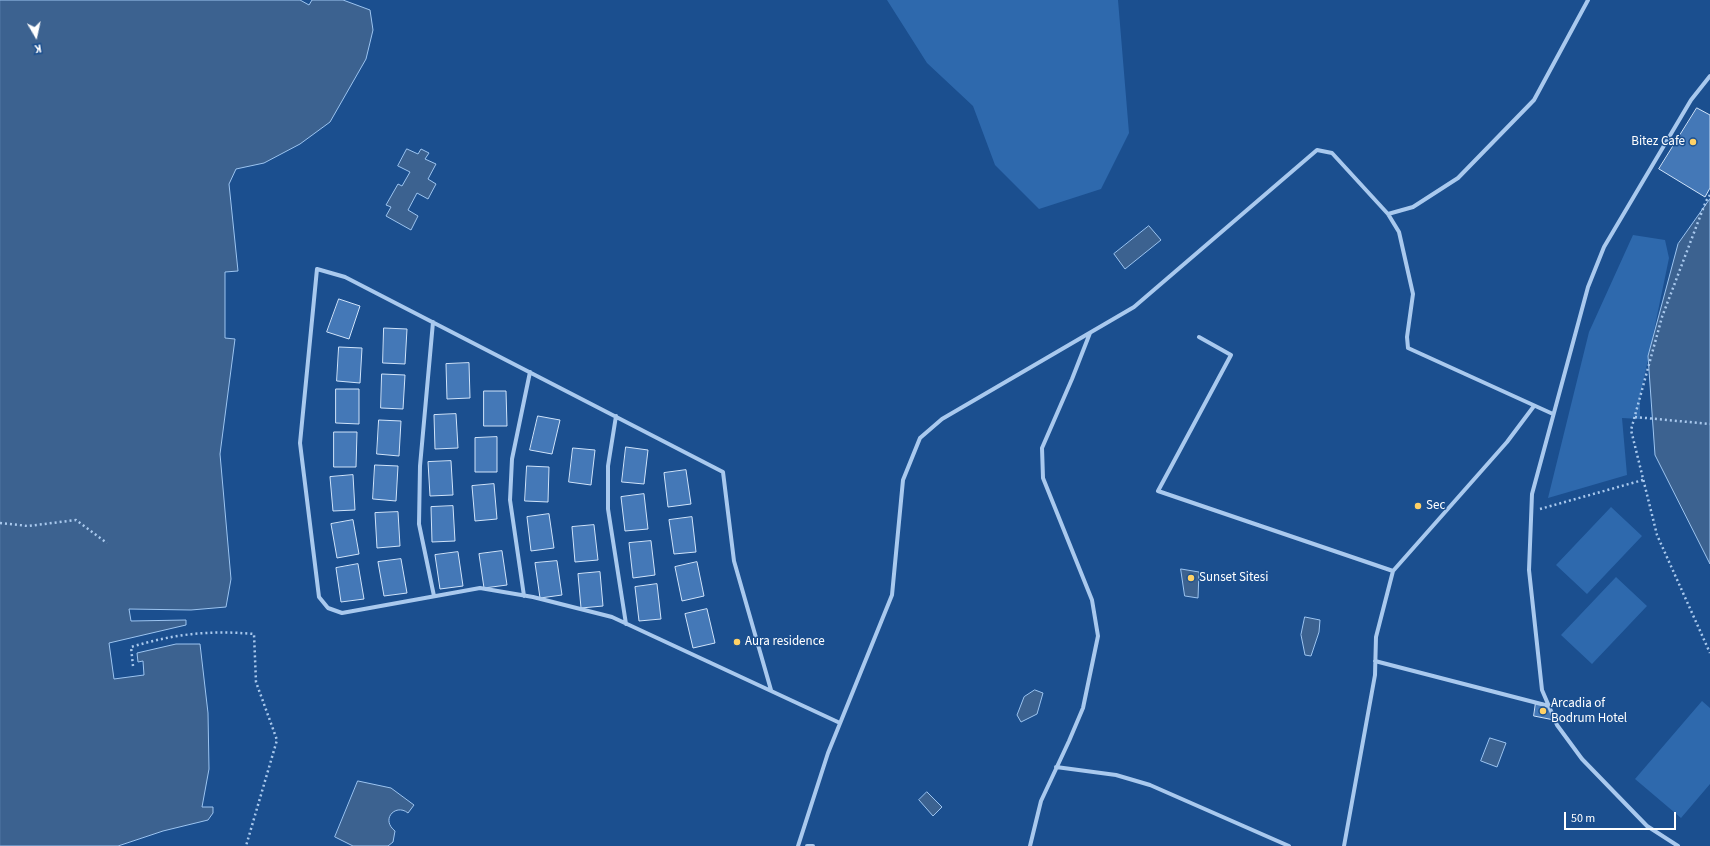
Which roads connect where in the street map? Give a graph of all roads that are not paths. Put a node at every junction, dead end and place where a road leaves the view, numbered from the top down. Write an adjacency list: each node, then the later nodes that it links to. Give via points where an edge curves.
1 (1588, 0): 3 (street, via 1534,100 1458,178 1414,206)
2 (1710, 76): 9 (street, via 1691,100 1604,247 1588,286)
3 (1388, 214): 5 (street, via 1332,153 1317,150 1134,307); 8 (street, via 1399,232 1413,294 1406,337 1408,348)
4 (433, 322): 7 (street); 12 (street, via 420,466 419,524); 12 (street, via 345,277 317,269 300,443 319,597 328,608 342,613)
5 (1090, 333): 18 (street, via 942,420 920,438 903,480 892,595); 19 (street, via 1042,448 1043,478 1092,600 1098,636 1083,708 1070,741)
6 (1199, 337): 11 (street, via 1231,355 1158,491)
7 (530, 372): 10 (street); 13 (street, via 512,460 510,500)
8 (1534, 406): 9 (street); 11 (street, via 1508,442)
9 (1553, 414): 17 (street, via 1532,494 1529,570 1542,690)
10 (616, 416): 14 (street, via 608,466 608,509); 16 (street, via 724,472 734,561)
11 (1393, 571): 15 (street, via 1376,637)
12 (434, 596): 13 (street, via 480,588)
13 (524, 596): 14 (street, via 612,617)
14 (626, 624): 16 (street)
15 (1375, 661): 17 (street); 25 (street, via 1375,674)
16 (771, 690): 18 (street)
17 (1549, 706): 26 (street, via 1557,725 1582,759 1647,826)
18 (840, 722): 20 (street)
19 (1056, 766): 23 (street, via 1041,801); 24 (street, via 1116,775 1150,784)
20 (798, 846)
21 (807, 846): 22 (street)
22 (813, 846)
23 (1030, 846)
24 (1289, 846)
25 (1344, 846)
26 (1678, 846)

